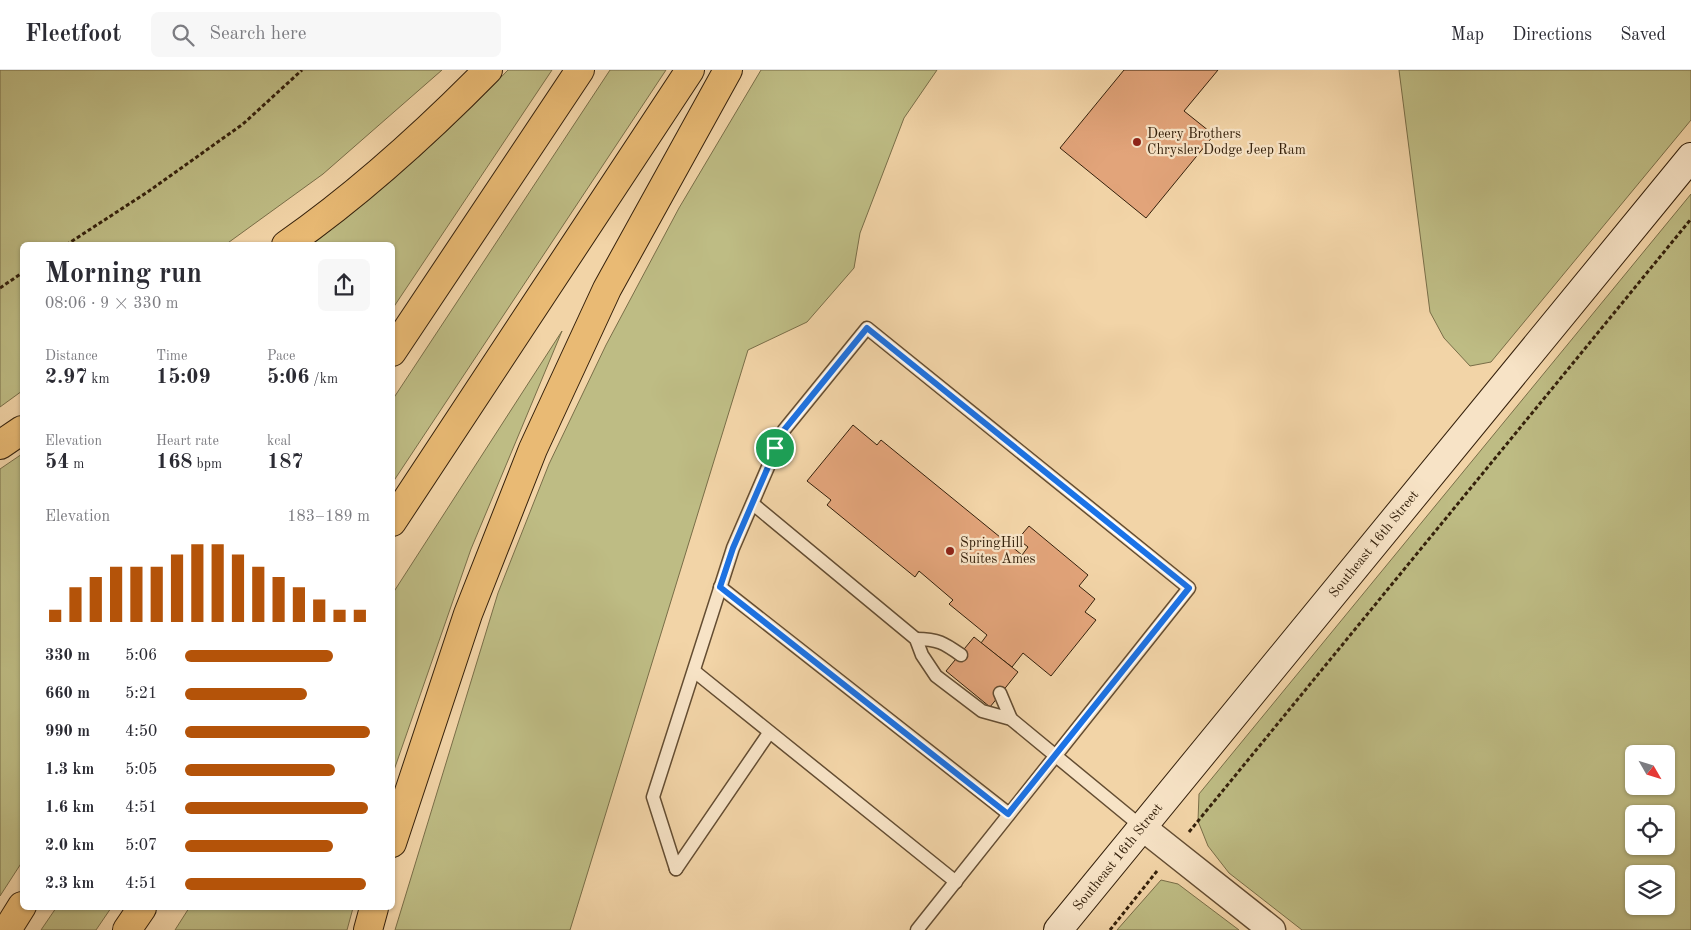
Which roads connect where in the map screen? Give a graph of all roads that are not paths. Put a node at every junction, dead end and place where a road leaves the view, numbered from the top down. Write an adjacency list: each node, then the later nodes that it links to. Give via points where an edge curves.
1 (488, 70): 6 (highway, via 351,197)
2 (580, 70): 7 (highway)
3 (690, 70): 11 (highway)
4 (728, 70): 22 (highway, via 607,289 533,449 468,614)
5 (1691, 157): 21 (main road, Southeast 16th Street)
6 (290, 242)
7 (395, 348)
8 (20, 431): 9 (highway)
9 (0, 446)
10 (753, 504): 12 (lane); 13 (lane); 19 (lane, via 784,430 867,328 1189,588)
11 (395, 517)
12 (720, 587): 15 (lane); 20 (lane)
13 (916, 639): 14 (lane, via 933,639); 17 (lane, via 936,676 982,710)
14 (961, 655)
15 (694, 671): 18 (lane); 18 (lane, via 653,797 676,869)
16 (1000, 693): 17 (lane)
17 (1011, 718): 19 (lane)
18 (769, 733): 23 (lane)
19 (1056, 756): 20 (lane); 21 (lane)
20 (1008, 814): 23 (lane)
21 (1142, 827): 31 (main road, Southeast 16th Street); 32 (street)
22 (395, 834)
23 (956, 882): 30 (lane)
24 (20, 909): 27 (highway)
25 (141, 910): 28 (highway)
26 (373, 910): 29 (highway)
27 (7, 930)
28 (127, 930)
29 (368, 930)
30 (918, 930)
31 (1058, 930)
32 (1272, 930)

